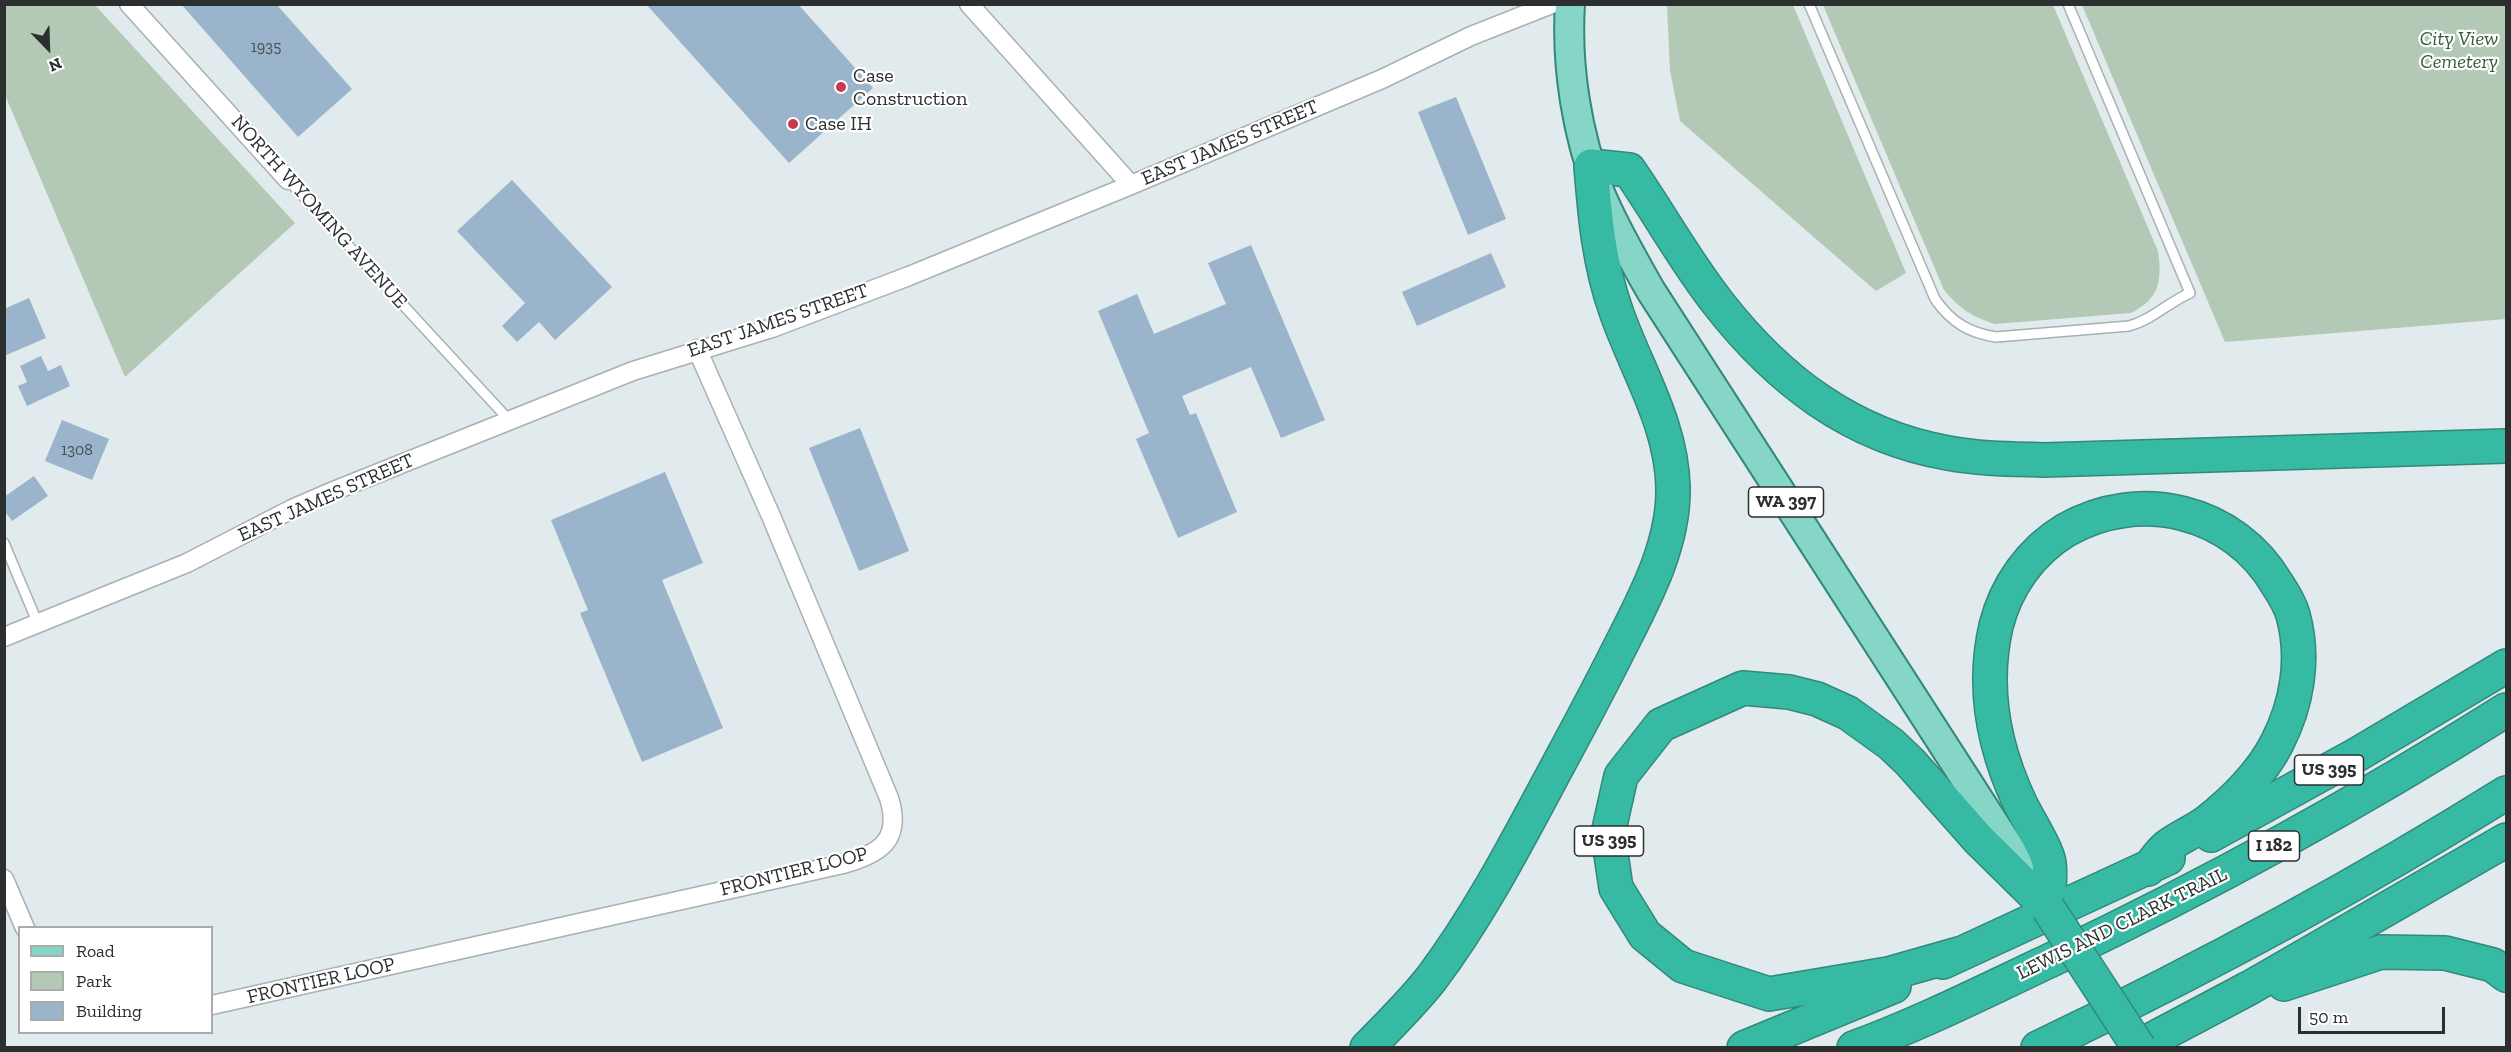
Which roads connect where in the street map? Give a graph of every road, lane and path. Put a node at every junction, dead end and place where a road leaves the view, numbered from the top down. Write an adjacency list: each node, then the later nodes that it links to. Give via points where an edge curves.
1 (129, 4): 8 (street, NORTH WYOMING AVENUE)
2 (969, 4): 9 (street)
3 (1552, 4): 9 (street, EAST JAMES STREET)
4 (1570, 4): 7 (main road, WA 397, via 1573,79)
5 (1809, 4): 6 (lane, via 1935,299 1958,325 1996,337 2129,326 2145,321 2190,292)
6 (2068, 4)
7 (1591, 166): 12 (highway, via 1629,170 1718,303 1797,386 1868,429 1904,443 1949,453 2044,460); 19 (main road, WA 397, via 1617,231 1651,291); 29 (highway, via 1604,273 1656,406 1673,487 1671,519 1662,555 1641,606 1530,817 1461,936 1430,979)
8 (288, 180): 11 (lane, NORTH WYOMING AVENUE)
9 (1131, 185): 10 (street, EAST JAMES STREET, via 772,328)
10 (697, 349): 11 (street, EAST JAMES STREET); 27 (street, FRONTIER LOOP, via 889,798 894,822 883,847 843,864)
11 (509, 420): 14 (street, EAST JAMES STREET, via 292,509 187,563)
12 (2506, 446)
13 (4, 543): 14 (lane)
14 (38, 624): 15 (street, EAST JAMES STREET)
15 (4, 638)
16 (2506, 666): 21 (highway, US 395, via 2358,754)
17 (2506, 710): 31 (highway, LEWIS AND CLARK TRAIL / I 182, via 2366,794 2165,905 1967,1000)
18 (2506, 793): 32 (highway, via 2302,914)
19 (1988, 835): 23 (highway, US 395); 25 (highway, US 395, via 1891,744 1848,713 1789,692 1743,688 1661,725 1621,776 1608,834 1616,888 1645,935 1683,966 1769,994 1888,974)
20 (2506, 840): 28 (highway)
21 (2148, 869): 23 (highway, via 2167,847 2207,822 2261,768 2277,744 2297,689 2300,664 2293,614 2272,574 2255,554 2235,537 2195,516 2146,507 2098,515 2055,537 2018,576 1997,625 1990,675 2000,752 2049,861); 25 (highway, US 395)
22 (4, 879): 24 (street)
23 (2048, 908): 33 (highway, US 395, bridge)
24 (25, 926)
25 (1962, 953): 30 (highway, via 1887,990)
26 (2506, 975): 28 (highway, via 2493,964 2445,953 2381,952)
27 (213, 1005)
28 (2206, 1012): 33 (highway)
29 (1367, 1047)
30 (1744, 1047)
31 (1854, 1047)
32 (2038, 1047)
33 (2137, 1047)

